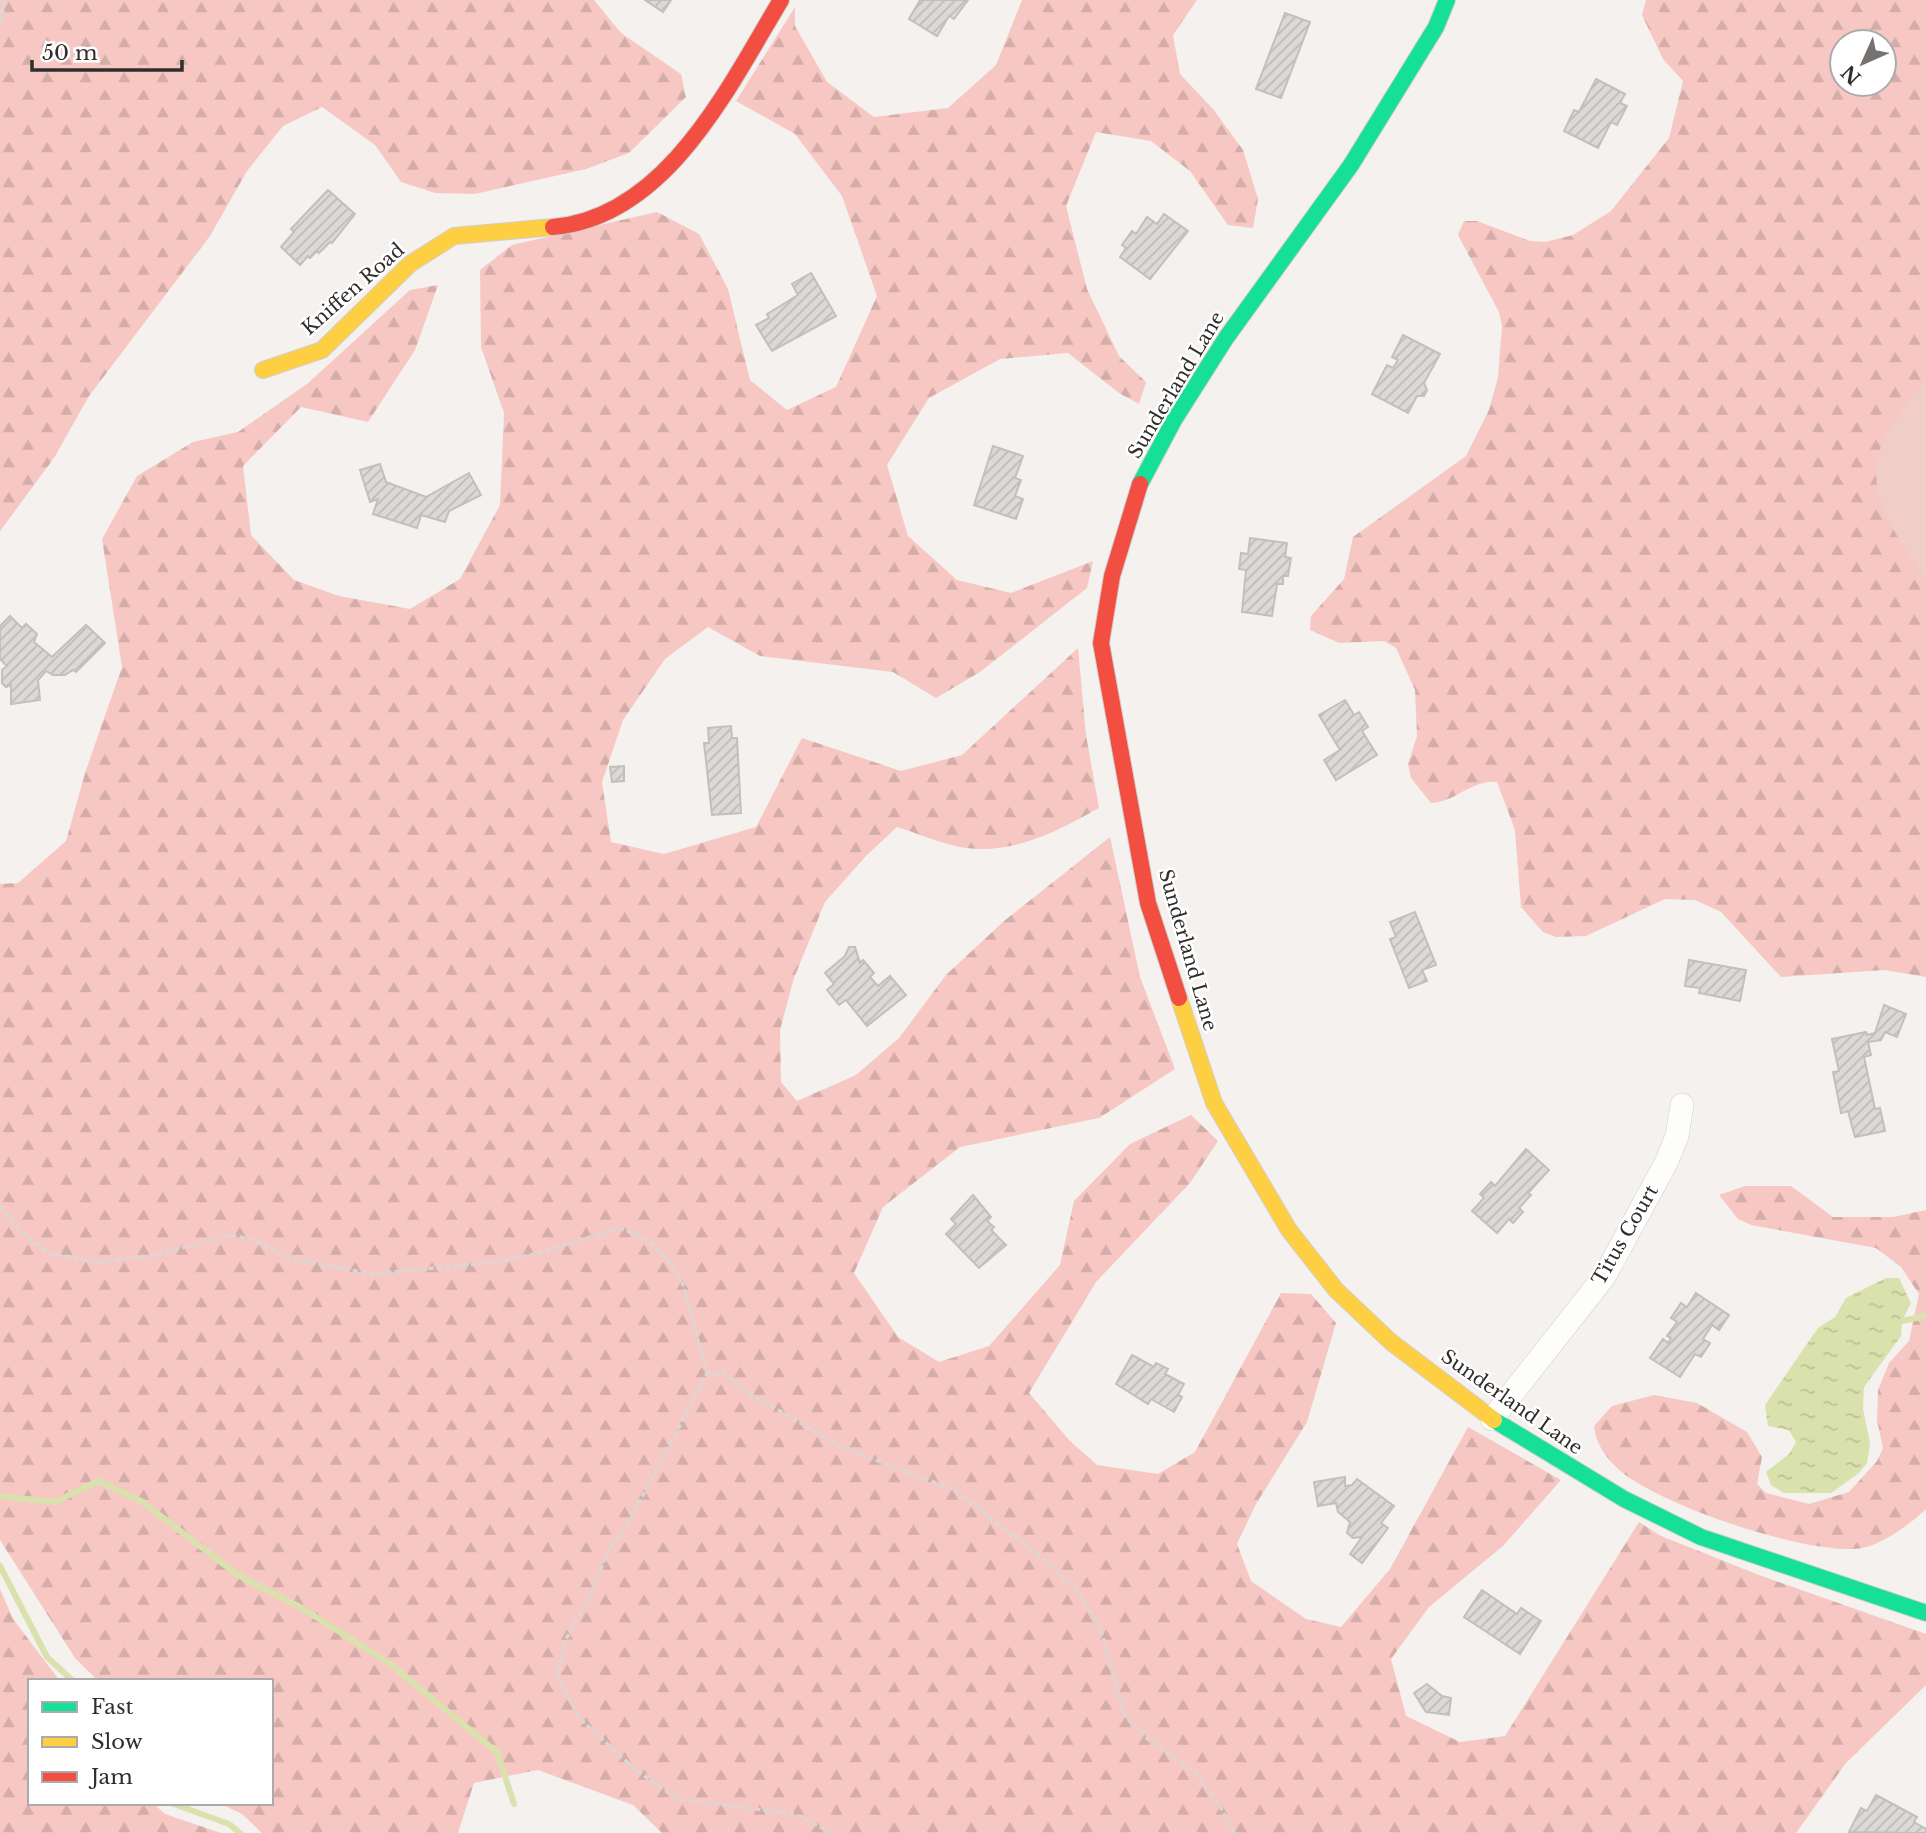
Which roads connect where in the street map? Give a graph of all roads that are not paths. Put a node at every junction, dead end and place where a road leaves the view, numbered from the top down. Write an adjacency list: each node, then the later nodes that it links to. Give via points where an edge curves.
1 (781, 0): 3 (street, Kniffen Road, via 710,117 658,178 621,206 566,226 454,236 410,264 322,350)
2 (1447, 0): 5 (street, Sunderland Lane, via 1436,27 1351,165 1226,338 1174,420 1136,492 1112,576 1101,643 1148,903 1214,1103 1289,1230 1336,1290 1391,1342)
3 (263, 370)
4 (1682, 1105): 5 (street, Titus Court, via 1666,1163 1604,1277)
5 (1492, 1419): 6 (street, Sunderland Lane, via 1594,1484 1701,1537)
6 (1926, 1613)

